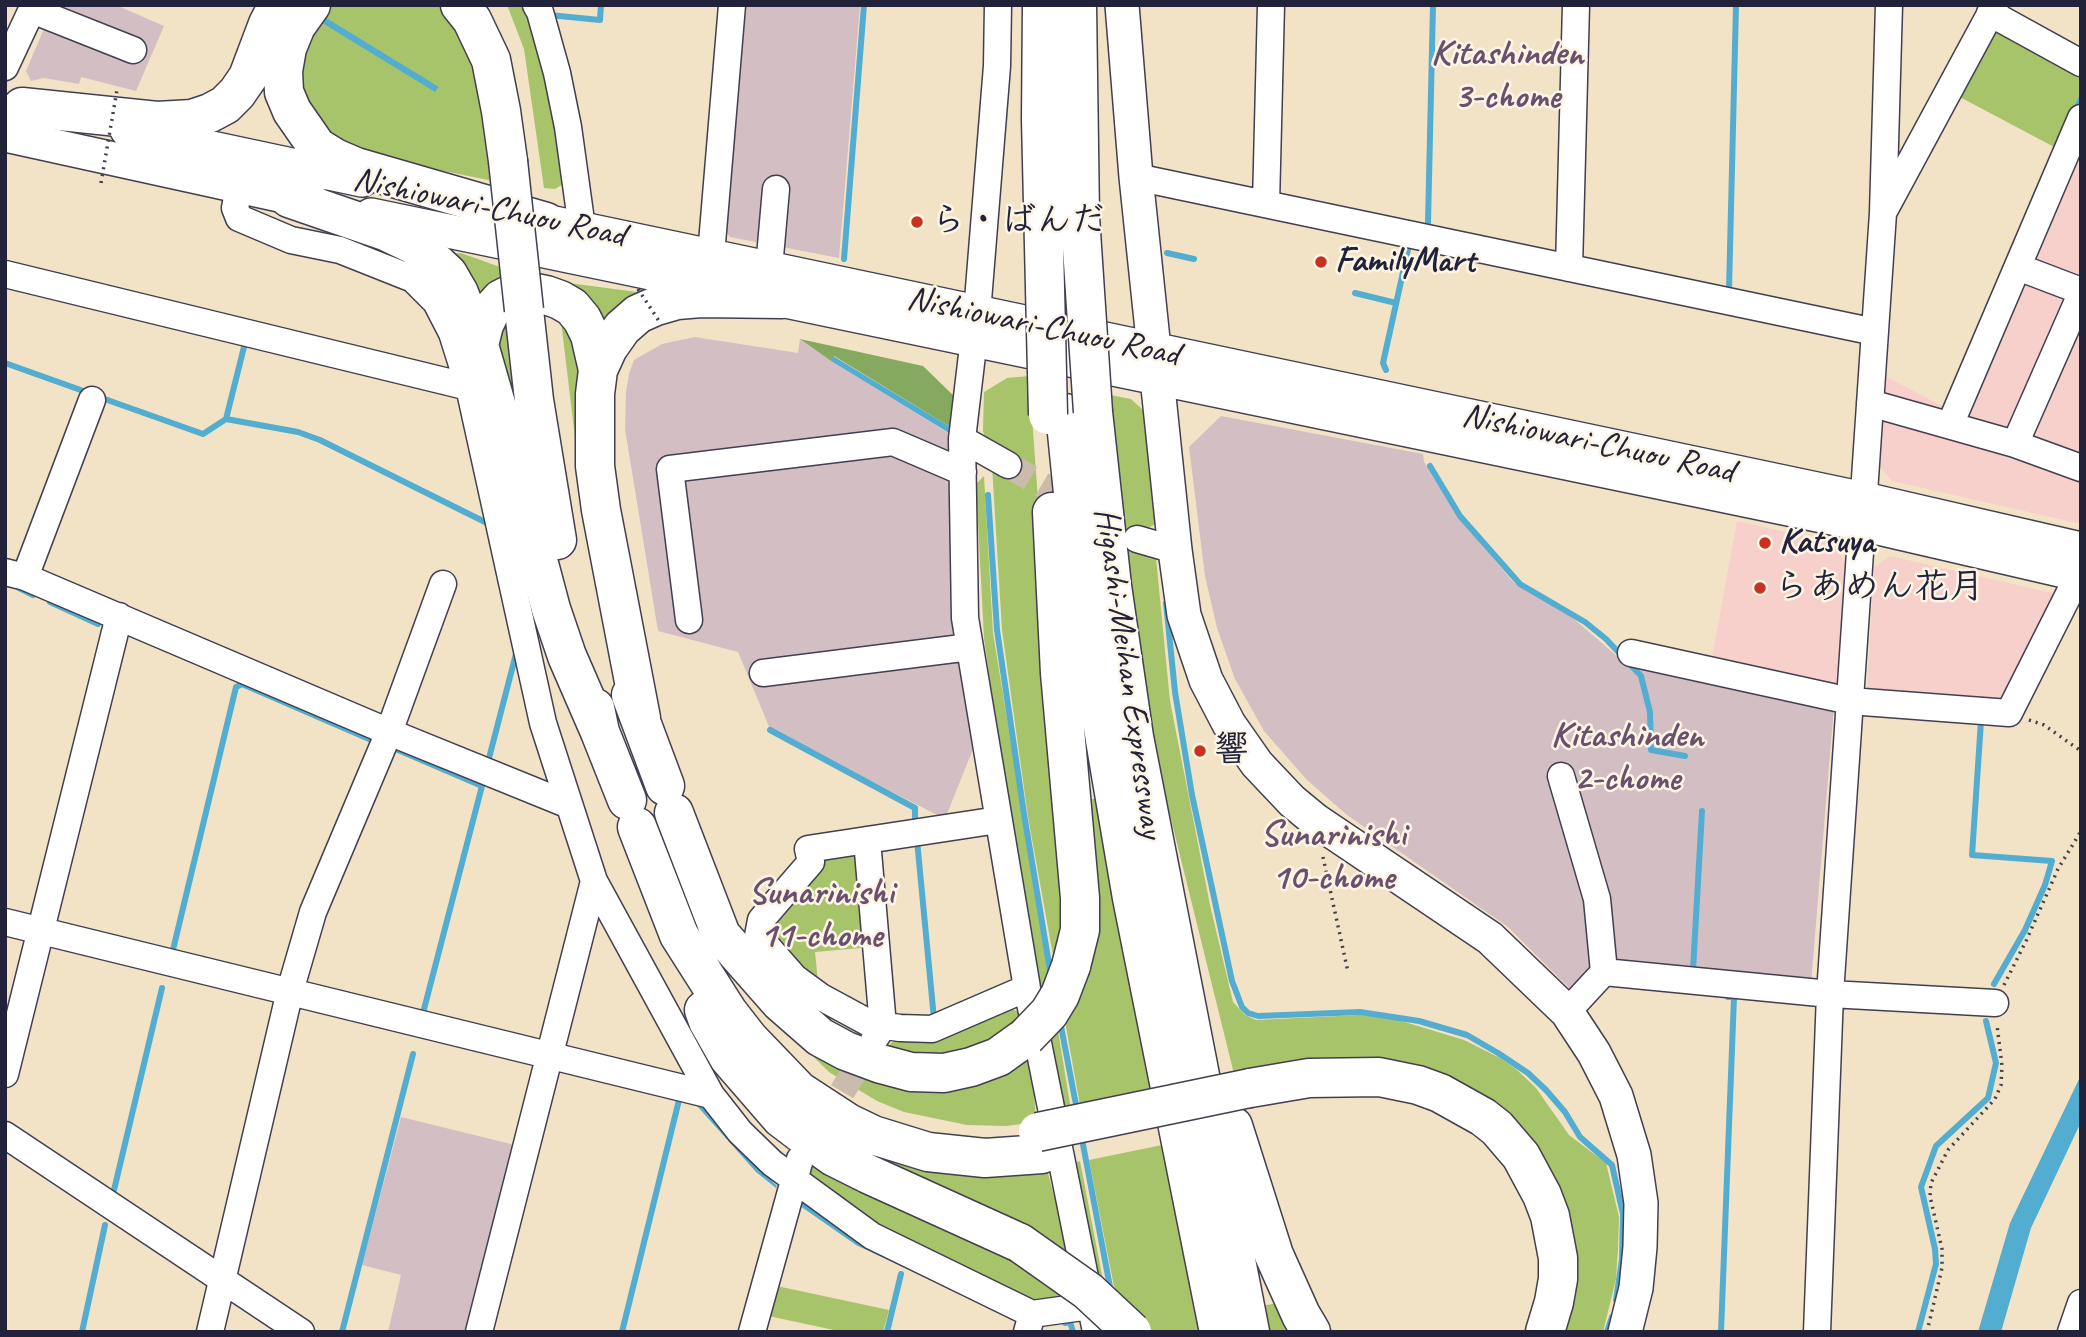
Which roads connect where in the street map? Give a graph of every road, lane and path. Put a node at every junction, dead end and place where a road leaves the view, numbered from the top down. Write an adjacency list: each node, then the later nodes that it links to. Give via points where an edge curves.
1 (278, 5): 21 (highway, via 248,77 225,105 210,113 158,121)
2 (311, 5): 31 (highway, via 296,26 283,71 284,92 292,111 317,147 356,167)
3 (460, 5): 23 (highway, via 491,60)
4 (490, 5): 23 (highway, via 517,70)
5 (536, 5): 31 (street, via 557,73)
6 (732, 5): 32 (street)
7 (998, 5): 41 (street)
8 (1042, 5): 49 (highway, bridge, via 1041,132)
9 (1049, 5): 49 (highway, Higashi-Meihan Expressway, via 1052,216)
10 (1077, 5): 49 (highway, Higashi-Meihan Expressway, bridge, via 1080,205)
11 (1122, 5): 24 (main road)
12 (1271, 5): 29 (street)
13 (1576, 5): 34 (street)
14 (1889, 5): 30 (street)
15 (33, 7): 17 (street); 19 (street)
16 (1992, 9): 18 (street); 30 (street)
17 (133, 50)
18 (2081, 63)
19 (5, 67)
20 (117, 90): 25 (path, bridge)
21 (11, 116): 26 (main road, Nishiowari-Chuou Road); 31 (main road, Nishiowari-Chuou Road)
22 (2079, 127): 33 (street)
23 (518, 163): 39 (highway, bridge)
24 (1136, 177): 29 (street); 44 (main road)
25 (101, 183)
26 (239, 187): 28 (main road, Nishiowari-Chuou Road); 46 (street, via 235,208 239,218 291,240 341,250 420,285 436,302 452,333)
27 (776, 189): 36 (street)
28 (289, 198): 36 (main road, Nishiowari-Chuou Road); 43 (highway, via 414,244 448,274)
29 (1266, 204): 34 (street)
30 (1883, 213): 42 (street)
31 (564, 225): 32 (main road, Nishiowari-Chuou Road)
32 (711, 255): 36 (main road, Nishiowari-Chuou Road)
33 (2018, 267): 38 (street); 50 (street)
34 (1569, 268): 42 (street)
35 (5, 274): 46 (street)
36 (776, 283): 41 (main road, Nishiowari-Chuou Road); 45 (highway, via 677,300 638,314 622,328)
37 (638, 289): 40 (path, bridge)
38 (2081, 292): 52 (street)
39 (535, 311): 69 (highway, via 593,596); 71 (highway, via 534,400 555,531)
40 (659, 321)
41 (975, 326): 44 (main road, Nishiowari-Chuou Road); 51 (street)
42 (1875, 332): 48 (street)
43 (479, 345): 45 (highway, via 491,310 501,299 520,292 546,295 572,307 582,319); 71 (highway, via 551,609)
44 (1156, 365): 56 (main road, Nishiowari-Chuou Road); 58 (main road)
45 (598, 370): 69 (highway, via 595,466)
46 (470, 387): 75 (street, via 543,723)
47 (92, 400): 60 (street)
48 (1870, 403): 50 (street); 56 (street)
49 (1069, 413): 72 (highway, Higashi-Meihan Expressway, via 1112,586); 83 (highway, bridge, via 1054,599 1080,930 1071,966 1049,1013 998,1058 944,1073 911,1072 820,1037 780,1002); 110 (highway, Higashi-Meihan Expressway, via 1083,593 1105,740)
50 (1950, 425): 52 (street)
51 (962, 439): 53 (street); 55 (street)
52 (2015, 444): 54 (street)
53 (1008, 465)
54 (2081, 468)
55 (963, 472): 63 (street, via 893,442 670,470); 64 (street, via 965,618)
56 (1862, 512): 59 (main road, Nishiowari-Chuou Road); 67 (street)
57 (1137, 539): 58 (street)
58 (1175, 550): 77 (main road, via 1184,615 1206,680 1257,764)
59 (2080, 566): 68 (street)
60 (15, 574): 62 (street)
61 (443, 584): 70 (street)
62 (119, 616): 70 (street); 85 (street)
63 (689, 620)
64 (970, 647): 66 (street); 76 (street)
65 (1631, 653): 67 (street)
66 (763, 673)
67 (1850, 701): 68 (street); 89 (street)
68 (2009, 713): 73 (path, via 2044,725)
69 (641, 718): 83 (highway)
70 (389, 732): 75 (street); 90 (street, via 313,912)
71 (600, 732): 82 (highway)
72 (1134, 737): 111 (highway, Higashi-Meihan Expressway); 112 (highway, via 1160,822 1238,1149 1273,1255)
73 (2081, 751)
74 (1560, 776): 87 (street, via 1597,899)
75 (569, 805): 80 (street)
76 (998, 820): 79 (street); 88 (street)
77 (1315, 820): 86 (path); 92 (main road, via 1490,938)
78 (2081, 831): 91 (path, via 2058,869)
79 (867, 840): 93 (street); 93 (street, via 808,849 811,862 761,920 758,936 795,978 871,1024)
80 (594, 881): 94 (street); 96 (street)
81 (5, 922): 85 (street)
82 (679, 935): 99 (highway, via 749,1039 777,1070 823,1108 873,1135 928,1152 985,1158); 109 (highway, bridge, via 708,1021 729,1058 781,1118 834,1157 1020,1243 1088,1291)
83 (721, 935): 99 (highway, via 762,1022 819,1078 895,1117 955,1133)
84 (5, 939): 85 (street)
85 (39, 939): 90 (street); 95 (street)
86 (1348, 972)
87 (1604, 972): 89 (street); 92 (street)
88 (1027, 988): 93 (street, via 932,1029); 103 (street)
89 (1830, 994): 91 (street); 116 (street)
90 (288, 1000): 94 (street); 101 (street)
91 (1995, 1003): 117 (path, via 2001,1084 1989,1109 1948,1150 1931,1183 1942,1268)
92 (1567, 1012): 115 (main road, via 1616,1096 1634,1155 1641,1203 1640,1247)
93 (878, 1034)
94 (548, 1063): 96 (street); 107 (street)
95 (5, 1074)
96 (711, 1095): 100 (street, via 772,1163)
97 (1252, 1099): 99 (highway); 113 (highway, via 1386,1102 1433,1117 1470,1139 1512,1187 1531,1237 1534,1283); 114 (highway, via 1309,1078 1362,1075 1418,1085 1483,1117 1521,1156 1550,1216 1558,1279)
98 (5, 1135): 101 (street)
99 (1040, 1143)
100 (797, 1169): 104 (street, via 872,1236); 108 (street)
101 (222, 1279): 105 (street); 106 (street)
102 (2081, 1303): 118 (street)
103 (1093, 1319): 104 (street)
104 (1030, 1323)
105 (210, 1332)
106 (301, 1332)
107 (479, 1332)
108 (752, 1332)
109 (1132, 1332)
110 (1219, 1332)
111 (1250, 1332)
112 (1311, 1332)
113 (1517, 1332)
114 (1545, 1332)
115 (1625, 1332)
116 (1817, 1332)
117 (1927, 1332)
118 (2071, 1332)

